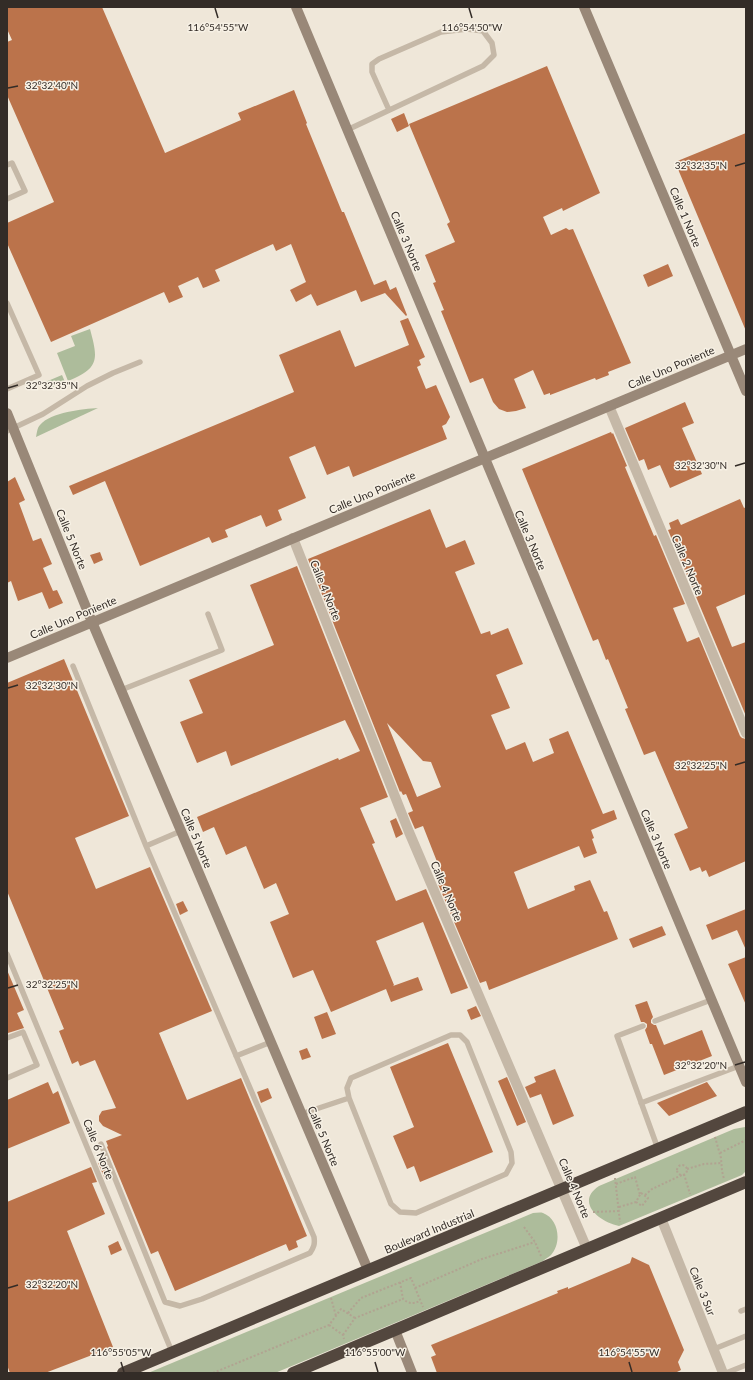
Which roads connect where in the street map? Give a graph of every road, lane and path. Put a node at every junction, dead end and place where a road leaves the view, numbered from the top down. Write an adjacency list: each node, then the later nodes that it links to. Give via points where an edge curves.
1 (296, 7): 4 (street, Calle 3 Norte)
2 (584, 7): 9 (street, Calle 1 Norte)
3 (389, 110): 3 (lane, via 483,66 494,55 492,43 483,30 467,28 442,32 379,58 372,64 372,72); 4 (lane)
4 (347, 130): 16 (street, Calle 3 Norte)
5 (7, 165): 6 (lane, via 12,163 25,191)
6 (7, 199)
7 (7, 303): 11 (lane, via 39,375)
8 (746, 349): 9 (street, Calle Uno Poniente)
9 (731, 355): 12 (street, Calle 1 Norte); 13 (street, Calle Uno Poniente)
10 (140, 362): 15 (lane, via 106,376 43,414)
11 (7, 389)
12 (746, 391)
13 (609, 406): 16 (street, Calle Uno Poniente); 23 (street, Calle 2 Norte)
14 (7, 413): 15 (street, Calle 5 Norte)
15 (10, 430): 19 (street, Calle 5 Norte)
16 (484, 458): 17 (street, Calle Uno Poniente); 27 (street, Calle 3 Norte)
17 (293, 538): 19 (street, Calle Uno Poniente); 51 (street, Calle 4 Norte, via 409,832)
18 (208, 614): 22 (lane, via 222,650)
19 (92, 622): 20 (street, Calle Uno Poniente); 22 (street, Calle 5 Norte)
20 (7, 658)
21 (73, 666): 25 (lane)
22 (121, 690): 24 (street, Calle 5 Norte)
23 (746, 733)
24 (181, 831): 25 (lane); 31 (street, Calle 5 Norte)
25 (146, 846): 32 (lane)
26 (7, 954): 80 (lane, Calle 6 Norte)
27 (711, 1000): 28 (lane); 33 (street, Calle 3 Norte)
28 (655, 1022)
29 (643, 1026): 37 (lane, via 617,1036)
30 (7, 1038): 34 (lane, via 23,1032 37,1065)
31 (271, 1042): 32 (lane); 39 (street, Calle 5 Norte)
32 (236, 1056): 42 (lane, via 314,1237 314,1248 310,1253 202,1299 180,1306 165,1302)
33 (739, 1066): 35 (street, Calle 3 Norte); 37 (lane)
34 (7, 1078)
35 (746, 1082)
36 (349, 1098): 36 (lane, via 347,1088 351,1078 451,1035 460,1035 467,1042 511,1152 512,1164 506,1174 416,1213 400,1212 391,1204); 39 (lane)
37 (641, 1103): 43 (lane)
38 (746, 1112): 40 (highway, Boulevard Industrial)
39 (301, 1114): 66 (street, Calle 5 Norte)
40 (711, 1127): 43 (highway, Boulevard Industrial); 44 (path)
41 (746, 1140): 44 (path)
42 (101, 1144)
43 (658, 1149): 46 (highway, Boulevard Industrial)
44 (720, 1153): 45 (path)
45 (722, 1163): 47 (path, via 704,1164); 52 (path)
46 (614, 1167): 50 (path); 51 (highway, Boulevard Industrial)
47 (687, 1169): 48 (path); 48 (path, via 682,1165 678,1168 677,1171)
48 (683, 1175): 54 (path); 56 (path)
49 (746, 1182): 52 (highway)
50 (616, 1184): 53 (path, via 635,1177); 57 (path)
51 (562, 1189): 64 (street, Calle 4 Norte); 66 (highway, Boulevard Industrial)
52 (728, 1190): 56 (highway)
53 (640, 1195): 54 (path); 55 (path)
54 (644, 1195): 55 (path, via 648,1198 642,1206)
55 (636, 1202): 57 (path)
56 (694, 1204): 60 (highway)
57 (619, 1207): 58 (path)
58 (619, 1211): 59 (path); 62 (path)
59 (593, 1212)
60 (661, 1218): 62 (highway); 79 (street, Calle 3 Sur)
61 (524, 1226): 63 (path)
62 (621, 1235): 64 (highway)
63 (535, 1242): 65 (path); 69 (path, via 482,1260)
64 (587, 1249): 65 (highway)
65 (546, 1267): 74 (highway)
66 (368, 1270): 68 (highway, Boulevard Industrial)
67 (400, 1282): 69 (path, via 411,1278); 70 (path); 72 (path, via 361,1298)
68 (329, 1287): 73 (path); 80 (highway, Boulevard Industrial)
69 (415, 1288): 71 (path)
70 (403, 1299): 71 (path, via 414,1304); 75 (path)
71 (420, 1301): 74 (path)
72 (348, 1313): 73 (path, via 341,1309); 75 (path)
73 (336, 1316): 76 (path)
74 (426, 1317): 77 (highway)
75 (355, 1318): 76 (path, via 343,1335)
76 (329, 1325): 83 (path)
77 (395, 1330): 84 (highway); 85 (street)
78 (746, 1336): 79 (lane)
79 (714, 1349): 86 (street, Calle 3 Sur)
80 (172, 1352): 82 (highway, Boulevard Industrial)
81 (746, 1365): 86 (lane)
82 (123, 1373)
83 (212, 1373)
84 (296, 1373)
85 (412, 1373)
86 (725, 1373)

